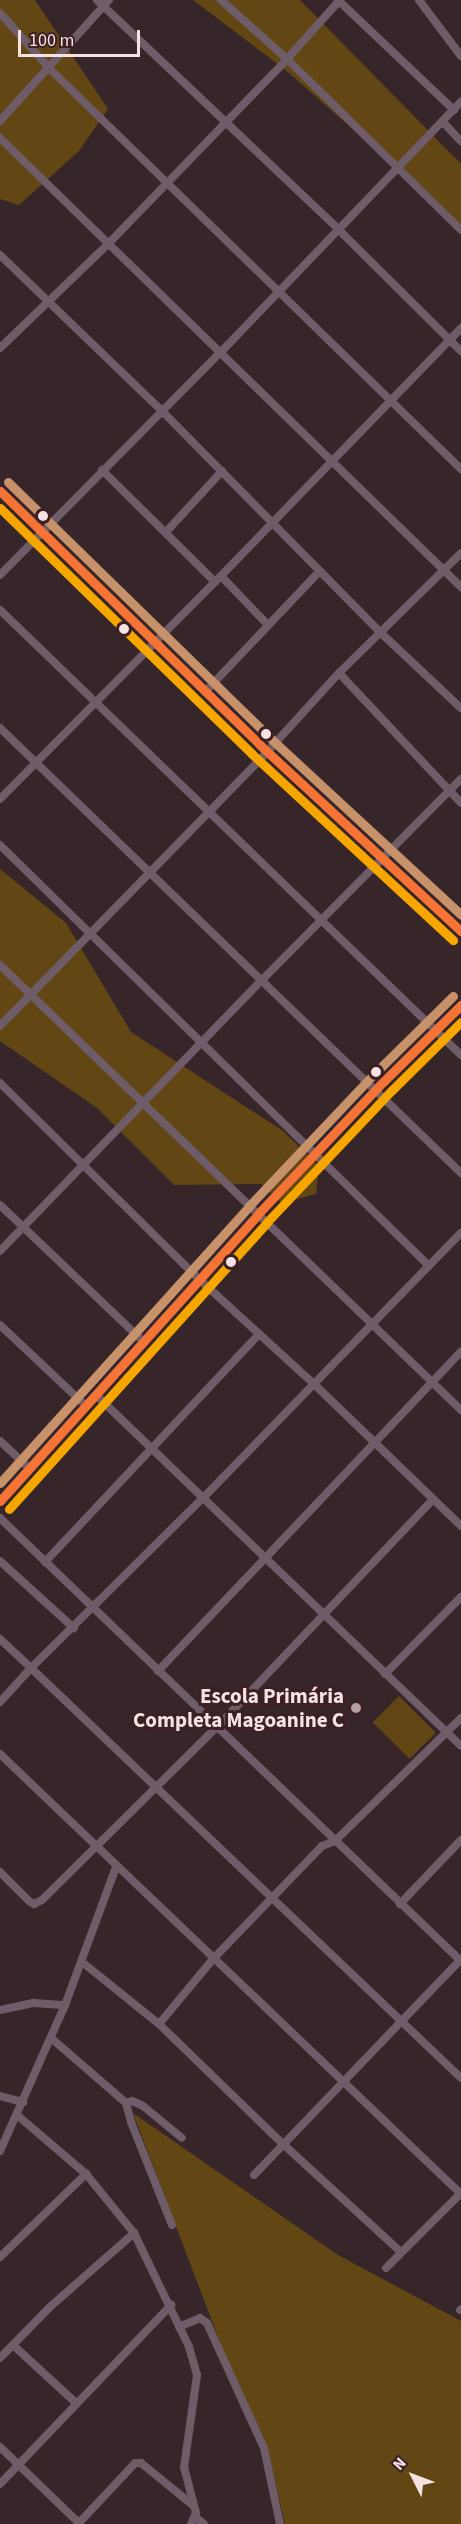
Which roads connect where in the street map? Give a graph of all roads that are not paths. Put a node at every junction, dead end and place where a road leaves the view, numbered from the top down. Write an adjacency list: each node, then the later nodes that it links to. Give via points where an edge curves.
1 (97, 0): 5 (street)
2 (220, 0): 8 (street)
3 (419, 0): 7 (street)
4 (338, 1): 8 (street); 11 (street)
5 (107, 3): 9 (street); 13 (street)
6 (0, 13): 9 (street)
7 (461, 56)
8 (287, 59): 13 (street); 17 (street)
9 (50, 69): 12 (street); 18 (street)
10 (461, 102): 11 (street)
11 (454, 110): 14 (street)
12 (0, 121)
13 (224, 121): 18 (street); 19 (street)
14 (443, 122): 16 (street); 17 (street)
15 (0, 138): 21 (street)
16 (461, 141)
17 (398, 168): 19 (street); 20 (street)
18 (168, 182): 21 (street); 23 (street)
19 (339, 230): 23 (street); 26 (street)
20 (461, 230)
21 (109, 243): 24 (street); 29 (street)
22 (0, 255): 24 (street)
23 (279, 292): 29 (street); 30 (street)
24 (48, 302): 27 (street); 31 (street)
25 (461, 327): 26 (street)
26 (449, 339): 28 (street); 30 (street)
27 (0, 348)
28 (461, 351)
29 (221, 352): 31 (street); 32 (street)
30 (391, 400): 32 (street); 33 (street)
31 (162, 411): 34 (street); 35 (street)
32 (331, 462): 37 (street); 41 (street)
33 (461, 469)
34 (102, 470): 38 (street); 39 (street)
35 (222, 471): 37 (street); 39 (street)
36 (0, 491): 38 (street)
37 (272, 521): 42 (street); 44 (street)
38 (42, 532): 43 (street); 49 (street)
39 (166, 532): 44 (street)
40 (461, 553): 41 (street)
41 (444, 570): 45 (street); 48 (street)
42 (320, 571): 47 (street); 48 (street)
43 (0, 575)
44 (218, 579): 47 (street); 49 (street)
45 (461, 587)
46 (0, 610): 52 (street)
47 (268, 625): 51 (street)
48 (381, 633): 50 (street); 53 (street)
49 (154, 643): 51 (street); 52 (street)
50 (339, 674): 55 (street); 58 (street)
51 (205, 692): 55 (street)
52 (94, 703): 56 (street); 61 (street)
53 (461, 708)
54 (0, 728): 56 (street)
55 (267, 752): 61 (street); 63 (street)
56 (35, 763): 59 (street); 64 (street)
57 (461, 779): 58 (street)
58 (449, 791): 60 (street); 63 (street)
59 (0, 799)
60 (461, 803)
61 (206, 811): 64 (street); 65 (street)
62 (0, 845): 67 (street)
63 (381, 858): 65 (street); 66 (street)
64 (148, 873): 67 (street); 69 (street)
65 (321, 922): 69 (street); 73 (street)
66 (461, 931)
67 (91, 934): 70 (street); 74 (street)
68 (0, 965): 70 (street)
69 (261, 981): 74 (street); 77 (street)
70 (31, 994): 72 (street); 78 (street)
71 (461, 1005): 73 (street)
72 (0, 1026)
73 (434, 1030): 75 (street); 77 (street)
74 (202, 1044): 78 (street); 79 (street)
75 (461, 1055)
76 (0, 1083): 80 (street)
77 (375, 1090): 79 (street); 81 (street)
78 (145, 1103): 80 (street); 83 (street)
79 (316, 1154): 83 (street); 87 (street)
80 (85, 1164): 84 (street); 88 (street)
81 (461, 1173)
82 (0, 1205): 84 (street)
83 (258, 1214): 88 (street); 89 (street)
84 (22, 1227): 86 (street); 92 (street)
85 (461, 1233): 87 (street)
86 (0, 1251)
87 (429, 1266): 89 (street)
88 (199, 1279): 91 (street); 92 (street)
89 (372, 1324): 94 (street); 95 (street)
90 (0, 1325): 97 (street)
91 (259, 1334): 95 (street); 101 (street)
92 (143, 1341): 96 (street)
93 (461, 1352): 94 (street)
94 (432, 1382): 98 (street); 100 (street)
95 (313, 1383): 100 (street); 103 (street)
96 (96, 1395): 97 (street); 101 (street)
97 (86, 1406): 102 (street)
98 (461, 1410)
99 (0, 1441): 102 (street)
100 (375, 1442): 104 (street); 108 (street)
101 (152, 1447): 103 (street); 110 (street)
102 (29, 1468): 105 (street)
103 (203, 1498): 108 (street); 112 (street)
104 (433, 1499): 107 (street); 113 (street)
105 (0, 1501)
106 (0, 1518): 110 (street)
107 (461, 1526)
108 (264, 1556): 113 (street); 117 (street)
109 (0, 1561): 114 (street)
110 (45, 1562): 112 (street)
111 (461, 1597): 118 (street)
112 (92, 1608): 114 (street); 117 (street)
113 (326, 1614): 118 (street); 121 (street)
114 (74, 1628): 116 (street)
115 (0, 1639): 116 (street)
116 (31, 1668): 119 (street); 125 (street)
117 (158, 1671): 121 (street)
118 (385, 1674): 122 (street)
119 (0, 1702)
120 (461, 1718): 122 (street)
121 (217, 1727): 125 (street); 127 (street)
122 (447, 1732): 123 (street); 127 (street)
123 (461, 1746)
124 (0, 1754): 128 (street)
125 (156, 1786): 128 (street); 131 (street)
126 (461, 1839): 132 (street)
127 (335, 1841): 131 (street, via 322,1846); 132 (street)
128 (97, 1848): 129 (street); 130 (street, via 34,1904)
129 (116, 1867): 133 (street); 135 (street)
130 (0, 1872)
131 (272, 1897): 133 (street); 138 (street)
132 (400, 1904): 134 (street)
133 (213, 1959): 139 (street); 142 (street)
134 (461, 1960): 138 (street)
135 (82, 1962): 136 (street); 139 (street)
136 (65, 2005): 137 (street, via 34,2003); 140 (street)
137 (0, 2010)
138 (402, 2022): 141 (street); 142 (street)
139 (159, 2024): 148 (street)
140 (51, 2038): 144 (street); 145 (street)
141 (461, 2078)
142 (343, 2083): 148 (street); 152 (street)
143 (0, 2096): 144 (street)
144 (23, 2102): 146 (street)
145 (126, 2103): 147 (street, via 143,2106); 153 (street)
146 (17, 2115): 149 (street); 150 (street)
147 (182, 2138)
148 (283, 2144): 151 (street); 155 (street)
149 (0, 2151)
150 (86, 2174): 154 (street); 156 (street)
151 (254, 2175)
152 (461, 2194): 155 (street)
153 (172, 2225)
154 (134, 2233): 158 (street); 160 (street)
155 (401, 2252): 157 (street)
156 (0, 2257)
157 (386, 2268)
158 (171, 2305): 159 (street); 162 (street)
159 (180, 2327): 166 (street, via 197,2375 184,2467); 170 (street, via 200,2318 206,2320 264,2448)
160 (13, 2345): 161 (street); 162 (street)
161 (0, 2358)
162 (76, 2403): 164 (street)
163 (0, 2447): 164 (street)
164 (18, 2464): 165 (street); 168 (street)
165 (0, 2484)
166 (195, 2507): 167 (street); 168 (street, via 141,2463 135,2463)
167 (193, 2520): 169 (street)
168 (78, 2524)
169 (204, 2524)
170 (280, 2524)

